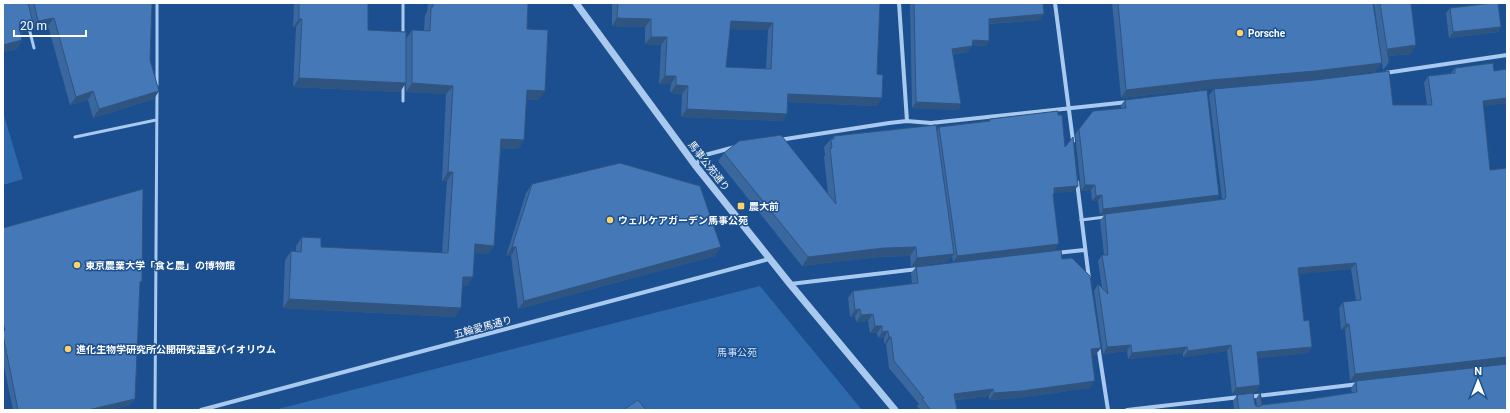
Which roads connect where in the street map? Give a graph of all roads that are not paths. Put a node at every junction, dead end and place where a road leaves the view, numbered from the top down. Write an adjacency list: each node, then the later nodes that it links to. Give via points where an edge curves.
1 (157, 3): 15 (lane)
2 (402, 3): 7 (lane)
3 (576, 3): 23 (street, 馬事公苑通り)
4 (899, 3): 16 (street)
5 (1055, 3): 14 (street)
6 (27, 18): 8 (lane)
7 (403, 41)
8 (34, 48)
9 (1507, 55): 10 (street)
10 (1380, 74)
11 (403, 78): 12 (lane)
12 (403, 101)
13 (1130, 101): 14 (street)
14 (1069, 108): 17 (street); 22 (street)
15 (156, 120): 19 (lane); 37 (lane)
16 (907, 122): 17 (street); 20 (street)
17 (931, 123): 18 (lane)
18 (932, 130)
19 (75, 137)
20 (776, 140)
21 (738, 146): 23 (street, via 705,155)
22 (1073, 146)
23 (695, 165): 29 (street, 馬事公苑通り)
24 (1076, 175): 26 (street)
25 (1112, 216): 26 (lane)
26 (1081, 220): 27 (street)
27 (1084, 250): 28 (street); 32 (street)
28 (1053, 254)
29 (769, 259): 31 (street, 馬事公苑通り); 38 (street, 五輪愛馬通り)
30 (919, 269): 31 (street)
31 (790, 284): 39 (street, 馬事公苑通り)
32 (1090, 288)
33 (1098, 341): 40 (street)
34 (1368, 383): 35 (street)
35 (1252, 396): 36 (street); 41 (street)
36 (1253, 403)
37 (155, 410)
38 (201, 410)
39 (895, 410)
40 (1108, 410)
41 (1127, 410)

